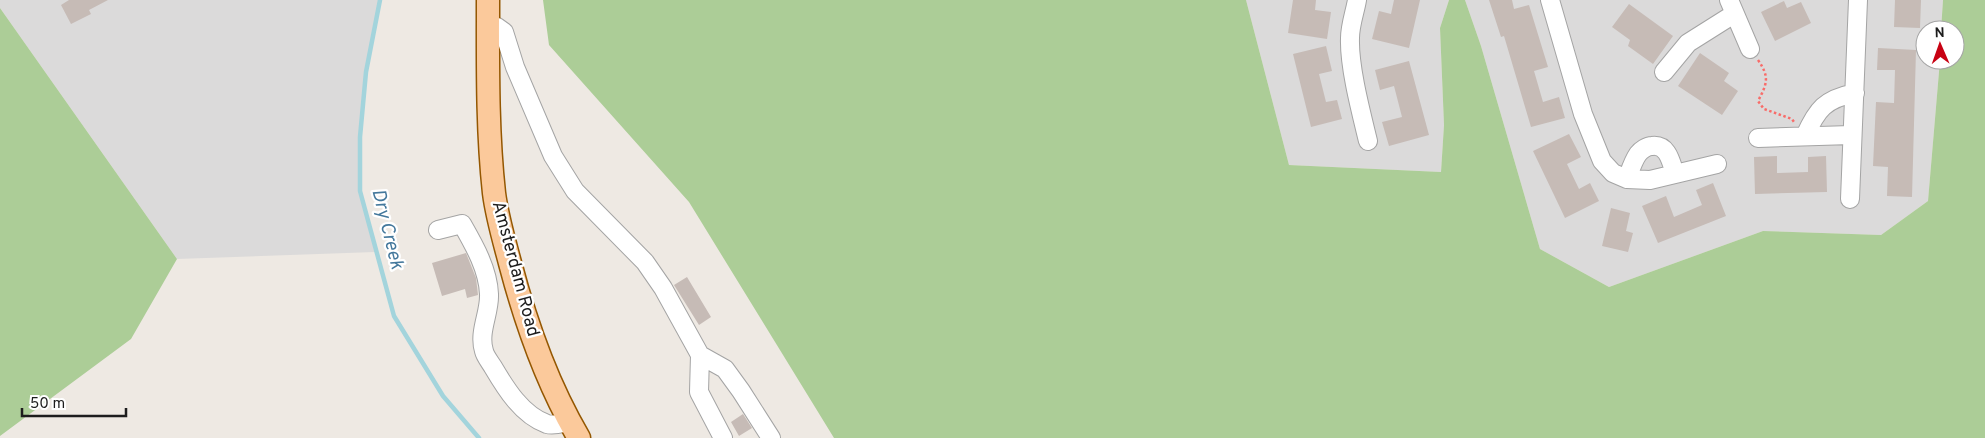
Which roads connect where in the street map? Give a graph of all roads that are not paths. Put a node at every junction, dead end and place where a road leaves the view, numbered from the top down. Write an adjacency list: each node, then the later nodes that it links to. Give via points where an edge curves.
1 (488, 0): 6 (main road, Amsterdam Road)
2 (1357, 0): 13 (street, via 1350,48)
3 (1550, 0): 16 (street, via 1583,114 1602,161)
4 (1858, 0): 9 (street)
5 (1731, 7): 7 (street); 8 (street, via 1688,42)
6 (488, 26): 19 (street, via 498,27 504,32 515,67 553,156 575,191 644,262 663,288); 20 (main road, Amsterdam Road, via 490,135 499,222 538,352)
7 (1750, 49)
8 (1664, 72)
9 (1855, 93): 10 (street); 11 (street, via 1837,97 1821,108)
10 (1851, 135): 11 (street); 17 (street)
11 (1805, 136): 12 (street)
12 (1758, 138)
13 (1368, 141)
14 (1717, 164): 15 (street)
15 (1674, 174): 16 (street, via 1650,180); 16 (street, via 1667,153 1662,147 1653,146 1638,154)
16 (1627, 180)
17 (1850, 199)
18 (438, 230): 20 (street, via 462,224 477,248 489,294 482,340 484,352 517,403 532,417)
19 (700, 355): 21 (street, via 699,392); 22 (street, via 725,369)
20 (575, 430)
21 (723, 438)
22 (771, 438)

